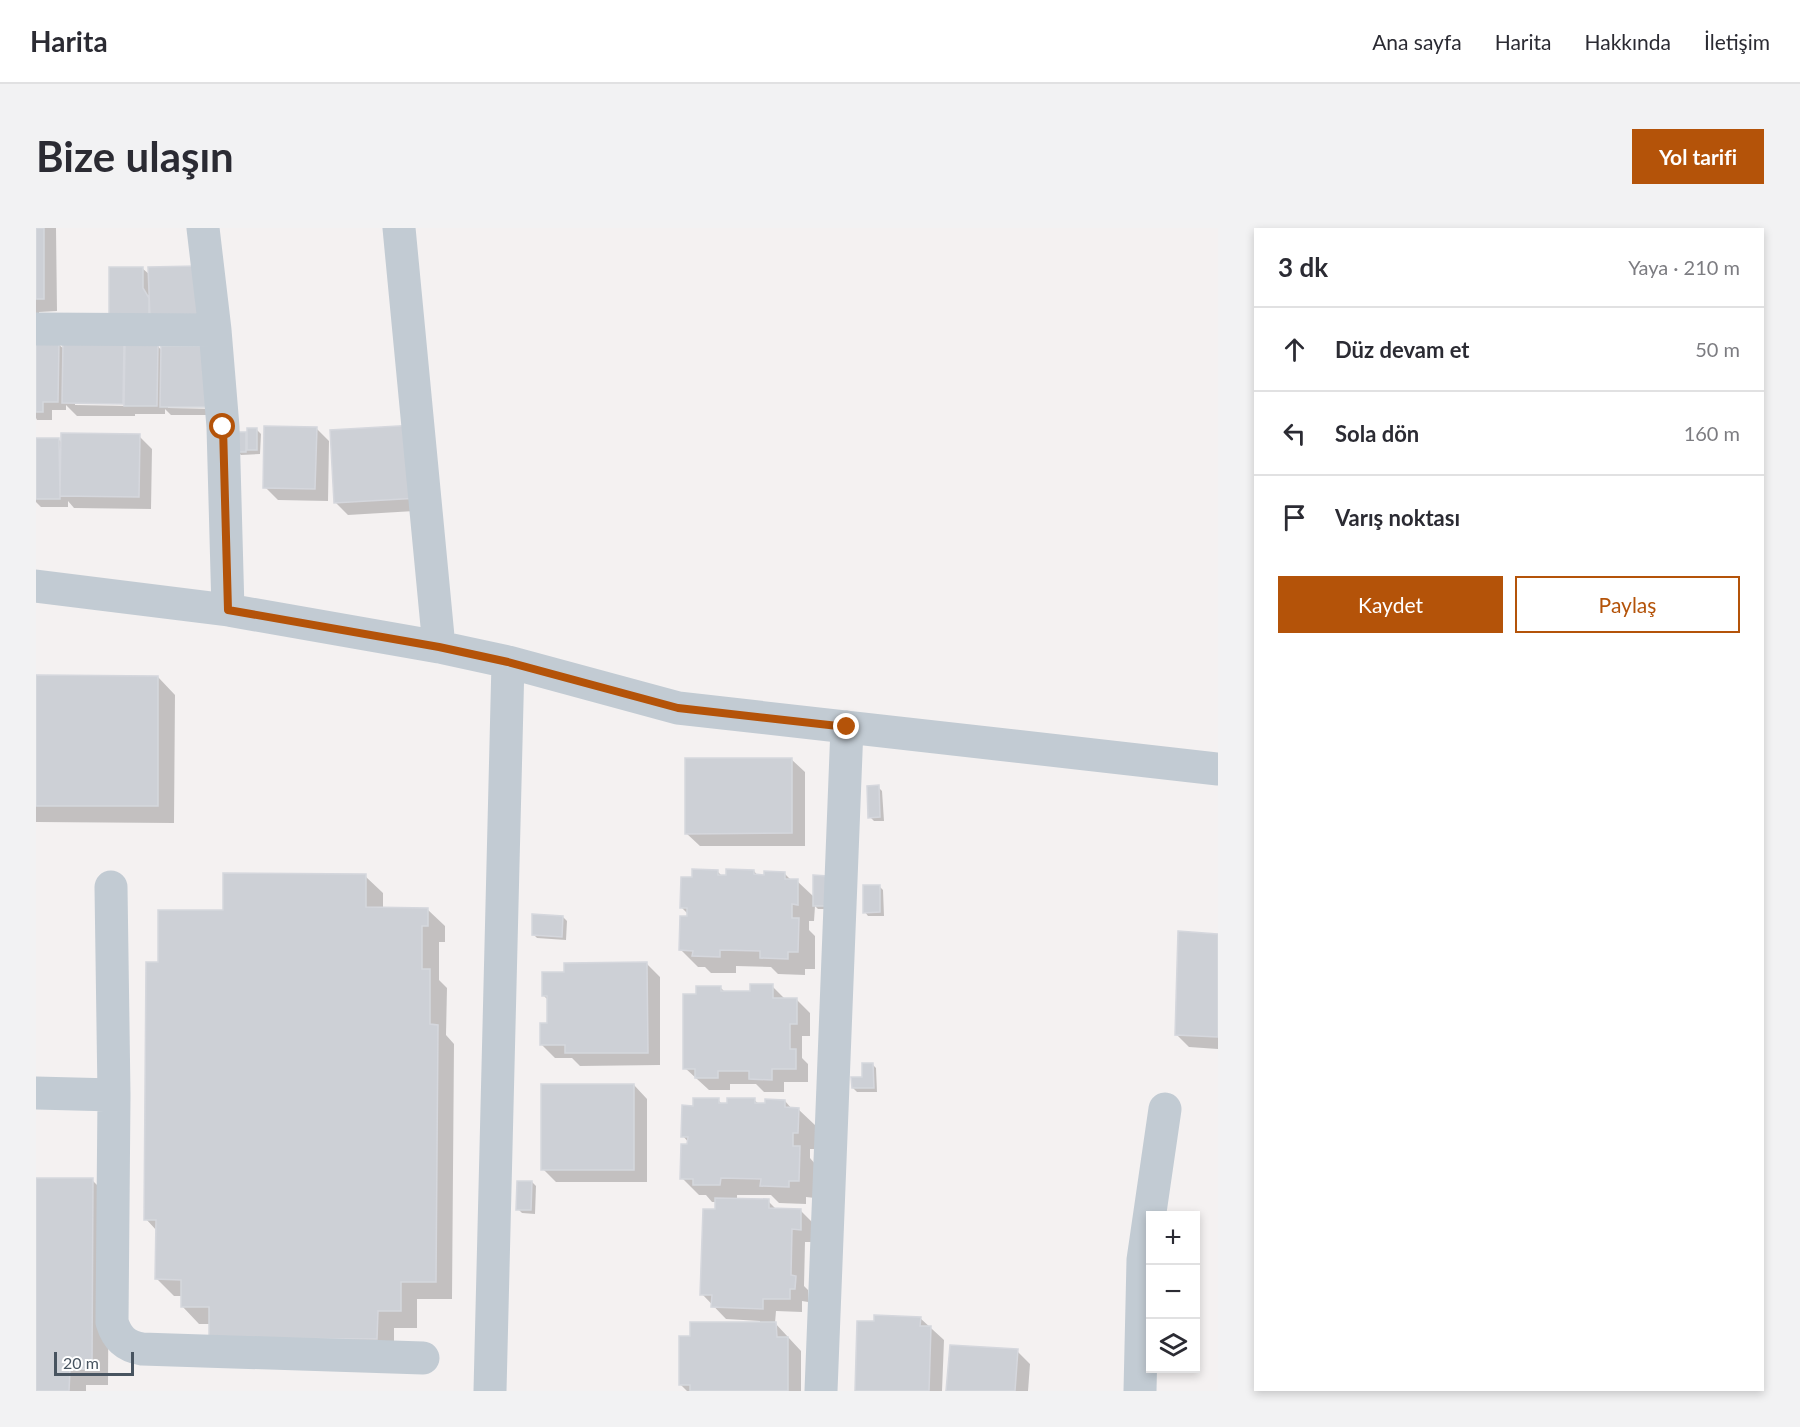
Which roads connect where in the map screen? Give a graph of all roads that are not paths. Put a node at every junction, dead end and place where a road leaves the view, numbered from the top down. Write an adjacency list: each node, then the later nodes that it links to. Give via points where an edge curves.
1 (203, 228): 4 (street)
2 (399, 228): 7 (street)
3 (36, 329): 4 (street)
4 (215, 330): 6 (street, via 223,427)
5 (36, 586): 6 (street)
6 (228, 610): 7 (street)
7 (439, 647): 8 (street)
8 (508, 662): 9 (street, via 678,708); 16 (street)
9 (847, 727): 10 (street); 17 (street)
10 (1218, 769)
11 (111, 887): 13 (street)
12 (36, 1093): 13 (street)
13 (114, 1095): 15 (street, via 112,1322 120,1339 142,1349)
14 (1165, 1109): 18 (street, via 1143,1260)
15 (423, 1358)
16 (490, 1391)
17 (821, 1391)
18 (1140, 1391)

